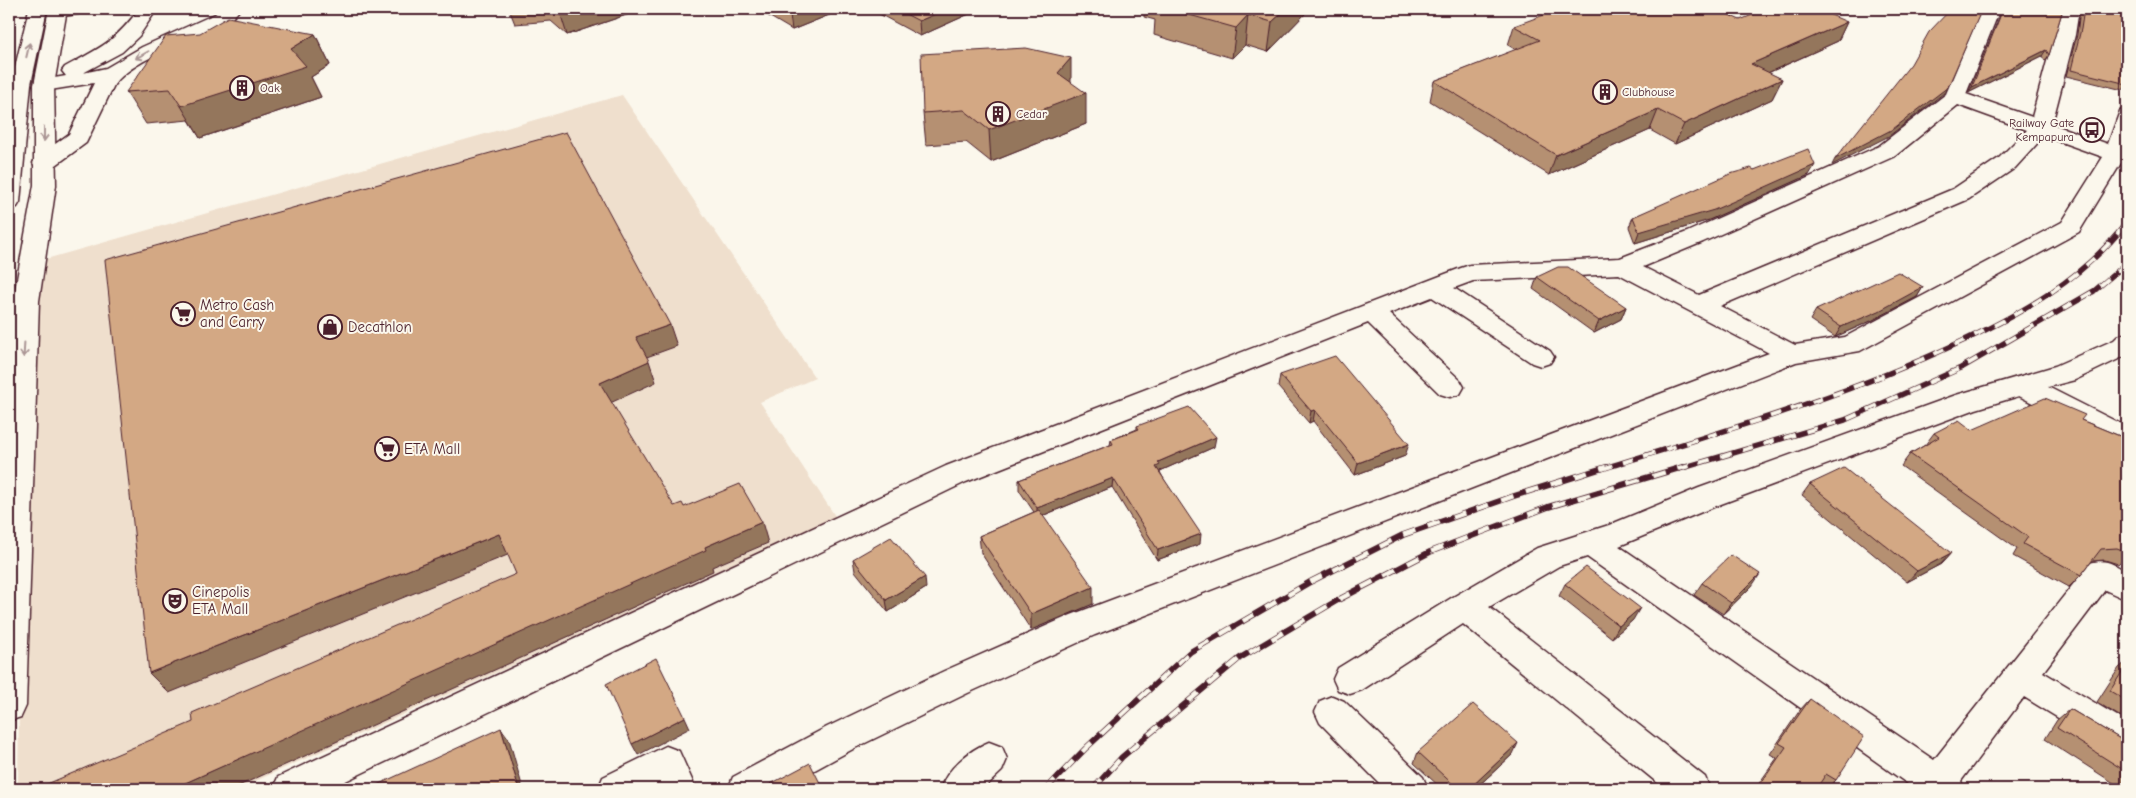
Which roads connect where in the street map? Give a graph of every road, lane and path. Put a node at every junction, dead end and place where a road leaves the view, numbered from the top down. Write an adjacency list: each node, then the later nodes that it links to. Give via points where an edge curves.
1 (57, 9): 7 (street); 13 (street, one-way to 1, via 21,84)
2 (148, 9): 7 (street, via 132,32 115,48)
3 (231, 9): 6 (street, one-way to 6, via 222,18 149,51)
4 (1991, 9): 8 (street)
5 (2070, 9): 10 (street)
6 (113, 72): 7 (street); 12 (street, via 78,138)
7 (44, 85): 12 (street, one-way to 12)
8 (1956, 97): 10 (street); 14 (street, via 1887,151)
9 (2127, 115): 11 (street)
10 (2040, 128): 11 (street); 16 (street, via 2007,163 1961,194)
11 (2122, 156): 19 (street, via 2071,226 1851,345)
12 (44, 163): 29 (street, one-way to 29, via 45,185 26,301)
13 (9, 202)
14 (1623, 266): 15 (street, via 1470,273); 16 (street)
15 (1434, 287): 17 (street); 20 (street)
16 (1699, 305): 19 (street)
17 (1371, 311): 22 (street); 34 (street, via 956,474)
18 (2127, 342): 21 (street, via 2065,373)
19 (1792, 354): 37 (street, via 1083,625 840,738)
20 (1541, 356)
21 (2020, 385): 23 (street); 24 (street, via 1957,405)
22 (1450, 387)
23 (2127, 439)
24 (1591, 543): 26 (street, via 1548,557); 33 (street)
25 (2127, 587): 27 (street, via 2101,572)
26 (1464, 606): 28 (street); 40 (street)
27 (2020, 676): 31 (street); 33 (street)
28 (1350, 679)
29 (9, 706)
30 (1332, 712): 39 (street)
31 (2127, 741)
32 (989, 759): 38 (street)
33 (1939, 787)
34 (291, 789)
35 (616, 789): 36 (street, via 666,763)
36 (678, 789)
37 (746, 789)
38 (958, 789)
39 (1410, 789)
40 (1692, 789)

